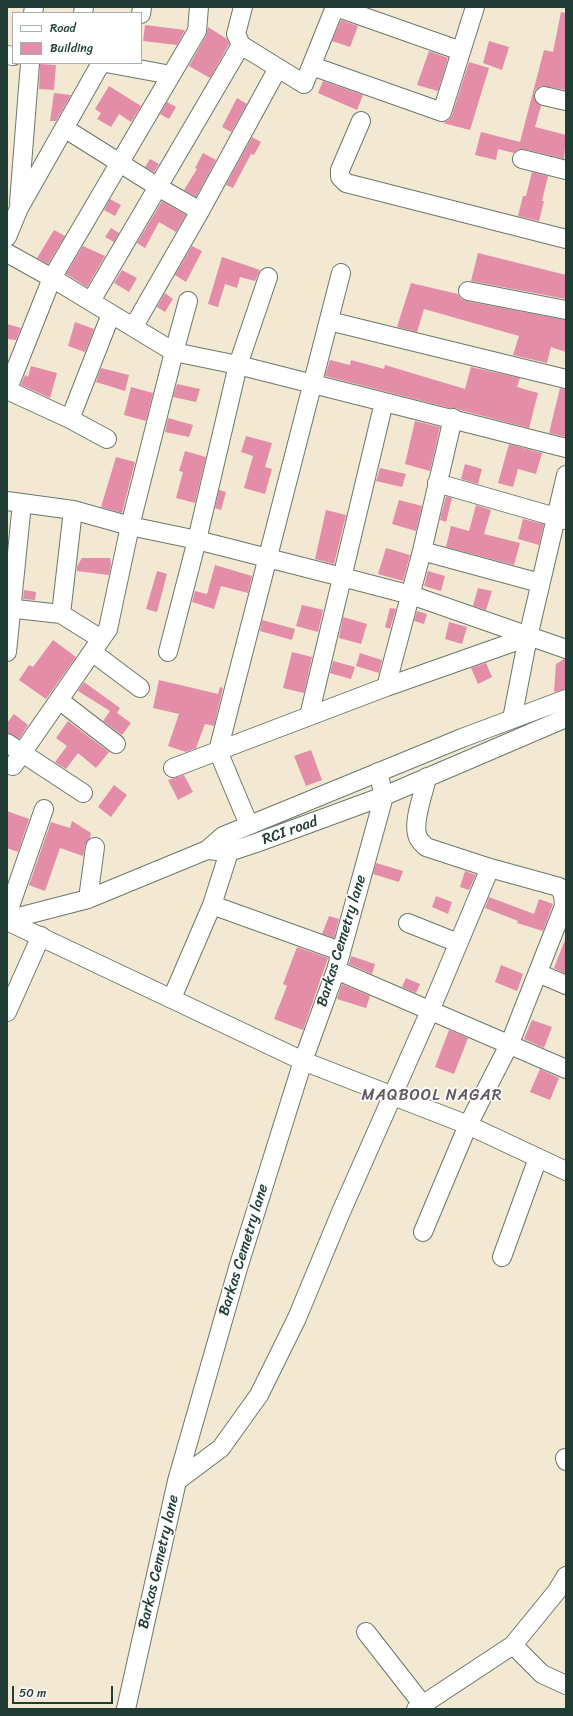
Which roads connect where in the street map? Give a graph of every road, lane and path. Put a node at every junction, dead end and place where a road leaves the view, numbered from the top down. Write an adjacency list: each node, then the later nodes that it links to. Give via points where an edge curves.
1 (199, 7): 13 (street, via 197,31)
2 (243, 7): 5 (street, via 236,34)
3 (336, 7): 6 (street); 11 (street)
4 (475, 7): 6 (street)
5 (241, 45): 12 (street); 21 (street)
6 (461, 51): 11 (street, via 442,112)
7 (30, 64): 22 (street)
8 (100, 64): 17 (street)
9 (120, 64): 10 (street)
10 (134, 65): 13 (street)
11 (312, 66): 12 (street, via 304,84)
12 (278, 68): 23 (street)
13 (171, 75): 19 (street)
14 (544, 96): 15 (street)
15 (566, 101)
16 (361, 121): 25 (street, via 340,170 340,177 346,183)
17 (64, 128): 19 (street); 22 (street)
18 (522, 159): 20 (street)
19 (119, 162): 21 (street); 29 (street)
20 (566, 170)
21 (158, 187): 23 (street); 31 (street)
22 (19, 208): 24 (street)
23 (200, 212): 36 (street)
24 (7, 237)
25 (566, 239)
26 (7, 254): 29 (street)
27 (341, 273): 35 (street)
28 (268, 277): 38 (street)
29 (52, 278): 31 (street); 41 (street)
30 (468, 291): 33 (street)
31 (91, 301): 34 (street)
32 (188, 301): 37 (street)
33 (566, 310)
34 (111, 314): 36 (street); 44 (street)
35 (329, 321): 39 (street); 40 (street)
36 (134, 326): 37 (street)
37 (174, 352): 38 (street); 52 (street)
38 (238, 365): 40 (street); 53 (street)
39 (566, 379)
40 (313, 383): 42 (street); 55 (street)
41 (7, 390): 44 (street)
42 (384, 402): 43 (street); 56 (street)
43 (453, 418): 46 (street); 48 (street)
44 (70, 419): 45 (street)
45 (107, 439)
46 (566, 448)
47 (566, 475): 51 (street)
48 (437, 483): 51 (street); 54 (street)
49 (14, 502): 50 (street); 59 (street)
50 (73, 510): 52 (street); 60 (street)
51 (560, 519): 57 (street)
52 (130, 526): 53 (street); 62 (street, via 108,629)
53 (197, 540): 55 (street); 65 (street)
54 (422, 551): 57 (street); 58 (street)
55 (268, 558): 56 (street); 75 (street)
56 (342, 576): 58 (street); 70 (street)
57 (540, 583): 61 (street)
58 (411, 595): 61 (street); 66 (street)
59 (9, 608): 60 (street); 64 (street)
60 (61, 614): 62 (street)
61 (528, 637): 63 (street); 66 (street); 72 (street)
62 (97, 646): 67 (street); 69 (street)
63 (566, 648)
64 (7, 652)
65 (168, 652)
66 (386, 687): 70 (street)
67 (140, 688)
68 (566, 699): 72 (street)
69 (59, 700): 74 (street); 76 (street)
70 (309, 716): 75 (street)
71 (566, 718): 79 (street, RCI road)
72 (512, 719): 78 (street)
73 (7, 743): 76 (street)
74 (116, 744)
75 (218, 750): 77 (street); 83 (street)
76 (17, 760): 80 (street)
77 (172, 768)
78 (378, 772): 81 (street); 83 (street)
79 (428, 777): 81 (street, RCI road); 88 (street, via 416,825 420,842 426,847)
80 (83, 793)
81 (384, 796): 87 (street, RCI road); 97 (street, Barkas Cemetry lane)
82 (44, 809): 92 (street)
83 (249, 825): 84 (street)
84 (223, 836): 86 (street); 87 (street)
85 (94, 847): 89 (street)
86 (207, 850): 87 (street, RCI road); 89 (street, RCI road)
87 (229, 852): 91 (street)
88 (490, 868): 90 (street, via 559,886); 96 (street)
89 (88, 899): 93 (street, RCI road)
90 (565, 899): 99 (street)
91 (212, 905): 97 (street); 101 (street)
92 (7, 915)
93 (7, 920): 95 (street)
94 (408, 923): 96 (street)
95 (41, 936): 101 (street); 103 (street)
96 (458, 943): 102 (street)
97 (340, 951): 98 (street, Barkas Cemetry lane)
98 (336, 970): 102 (street); 105 (street, Barkas Cemetry lane)
99 (538, 973): 100 (street); 104 (street)
100 (566, 985)
101 (172, 998): 105 (street)
102 (430, 1011): 104 (street); 107 (street)
103 (7, 1012)
104 (510, 1043): 106 (street); 108 (street)
105 (303, 1061): 107 (street); 113 (street, Barkas Cemetry lane, via 238,1268)
106 (566, 1069)
107 (393, 1095): 108 (street); 113 (street, via 297,1318 259,1395 221,1448)
108 (468, 1125): 109 (street); 111 (street)
109 (538, 1158): 110 (street); 112 (street)
110 (566, 1171)
111 (423, 1232)
112 (502, 1257)
113 (176, 1481): 120 (street, Barkas Cemetry lane)
114 (566, 1576): 116 (street)
115 (366, 1632): 119 (street)
116 (513, 1646): 117 (street, via 542,1674); 118 (street)
117 (566, 1685)
118 (449, 1688): 119 (street); 121 (street)
119 (420, 1707)
120 (126, 1709)
121 (442, 1709)

